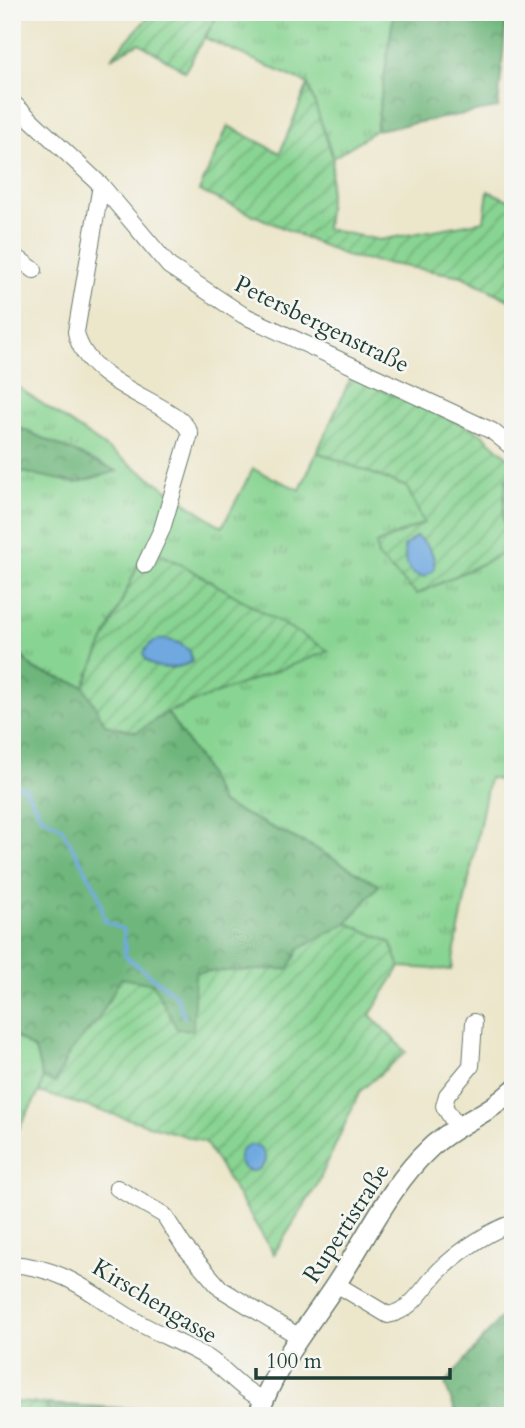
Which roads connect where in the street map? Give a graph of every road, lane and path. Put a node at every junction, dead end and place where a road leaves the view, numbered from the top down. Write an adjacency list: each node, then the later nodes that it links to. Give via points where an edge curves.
1 (12, 102): 2 (street, Petersbergenstraße)
2 (101, 185): 5 (street, Petersbergenstraße, via 169,266 243,315 492,431); 6 (street, via 76,332 79,344 125,389 184,422 190,434 162,529)
3 (12, 254): 4 (street)
4 (34, 270)
5 (513, 448)
6 (145, 565)
7 (474, 1022): 9 (street, via 471,1066 447,1095 444,1106)
8 (513, 1090): 9 (main road, Rupertistraße)
9 (457, 1127): 13 (main road, Rupertistraße, via 417,1160)
10 (117, 1188): 14 (street, via 163,1215 221,1289)
11 (513, 1223): 13 (street, via 457,1255 405,1311 388,1315)
12 (12, 1264): 15 (street, Kirschengasse, via 43,1268 82,1284 130,1318 209,1359)
13 (336, 1284): 14 (main road, Rupertistraße)
14 (298, 1336): 15 (main road, Rupertistraße)
15 (260, 1407)

